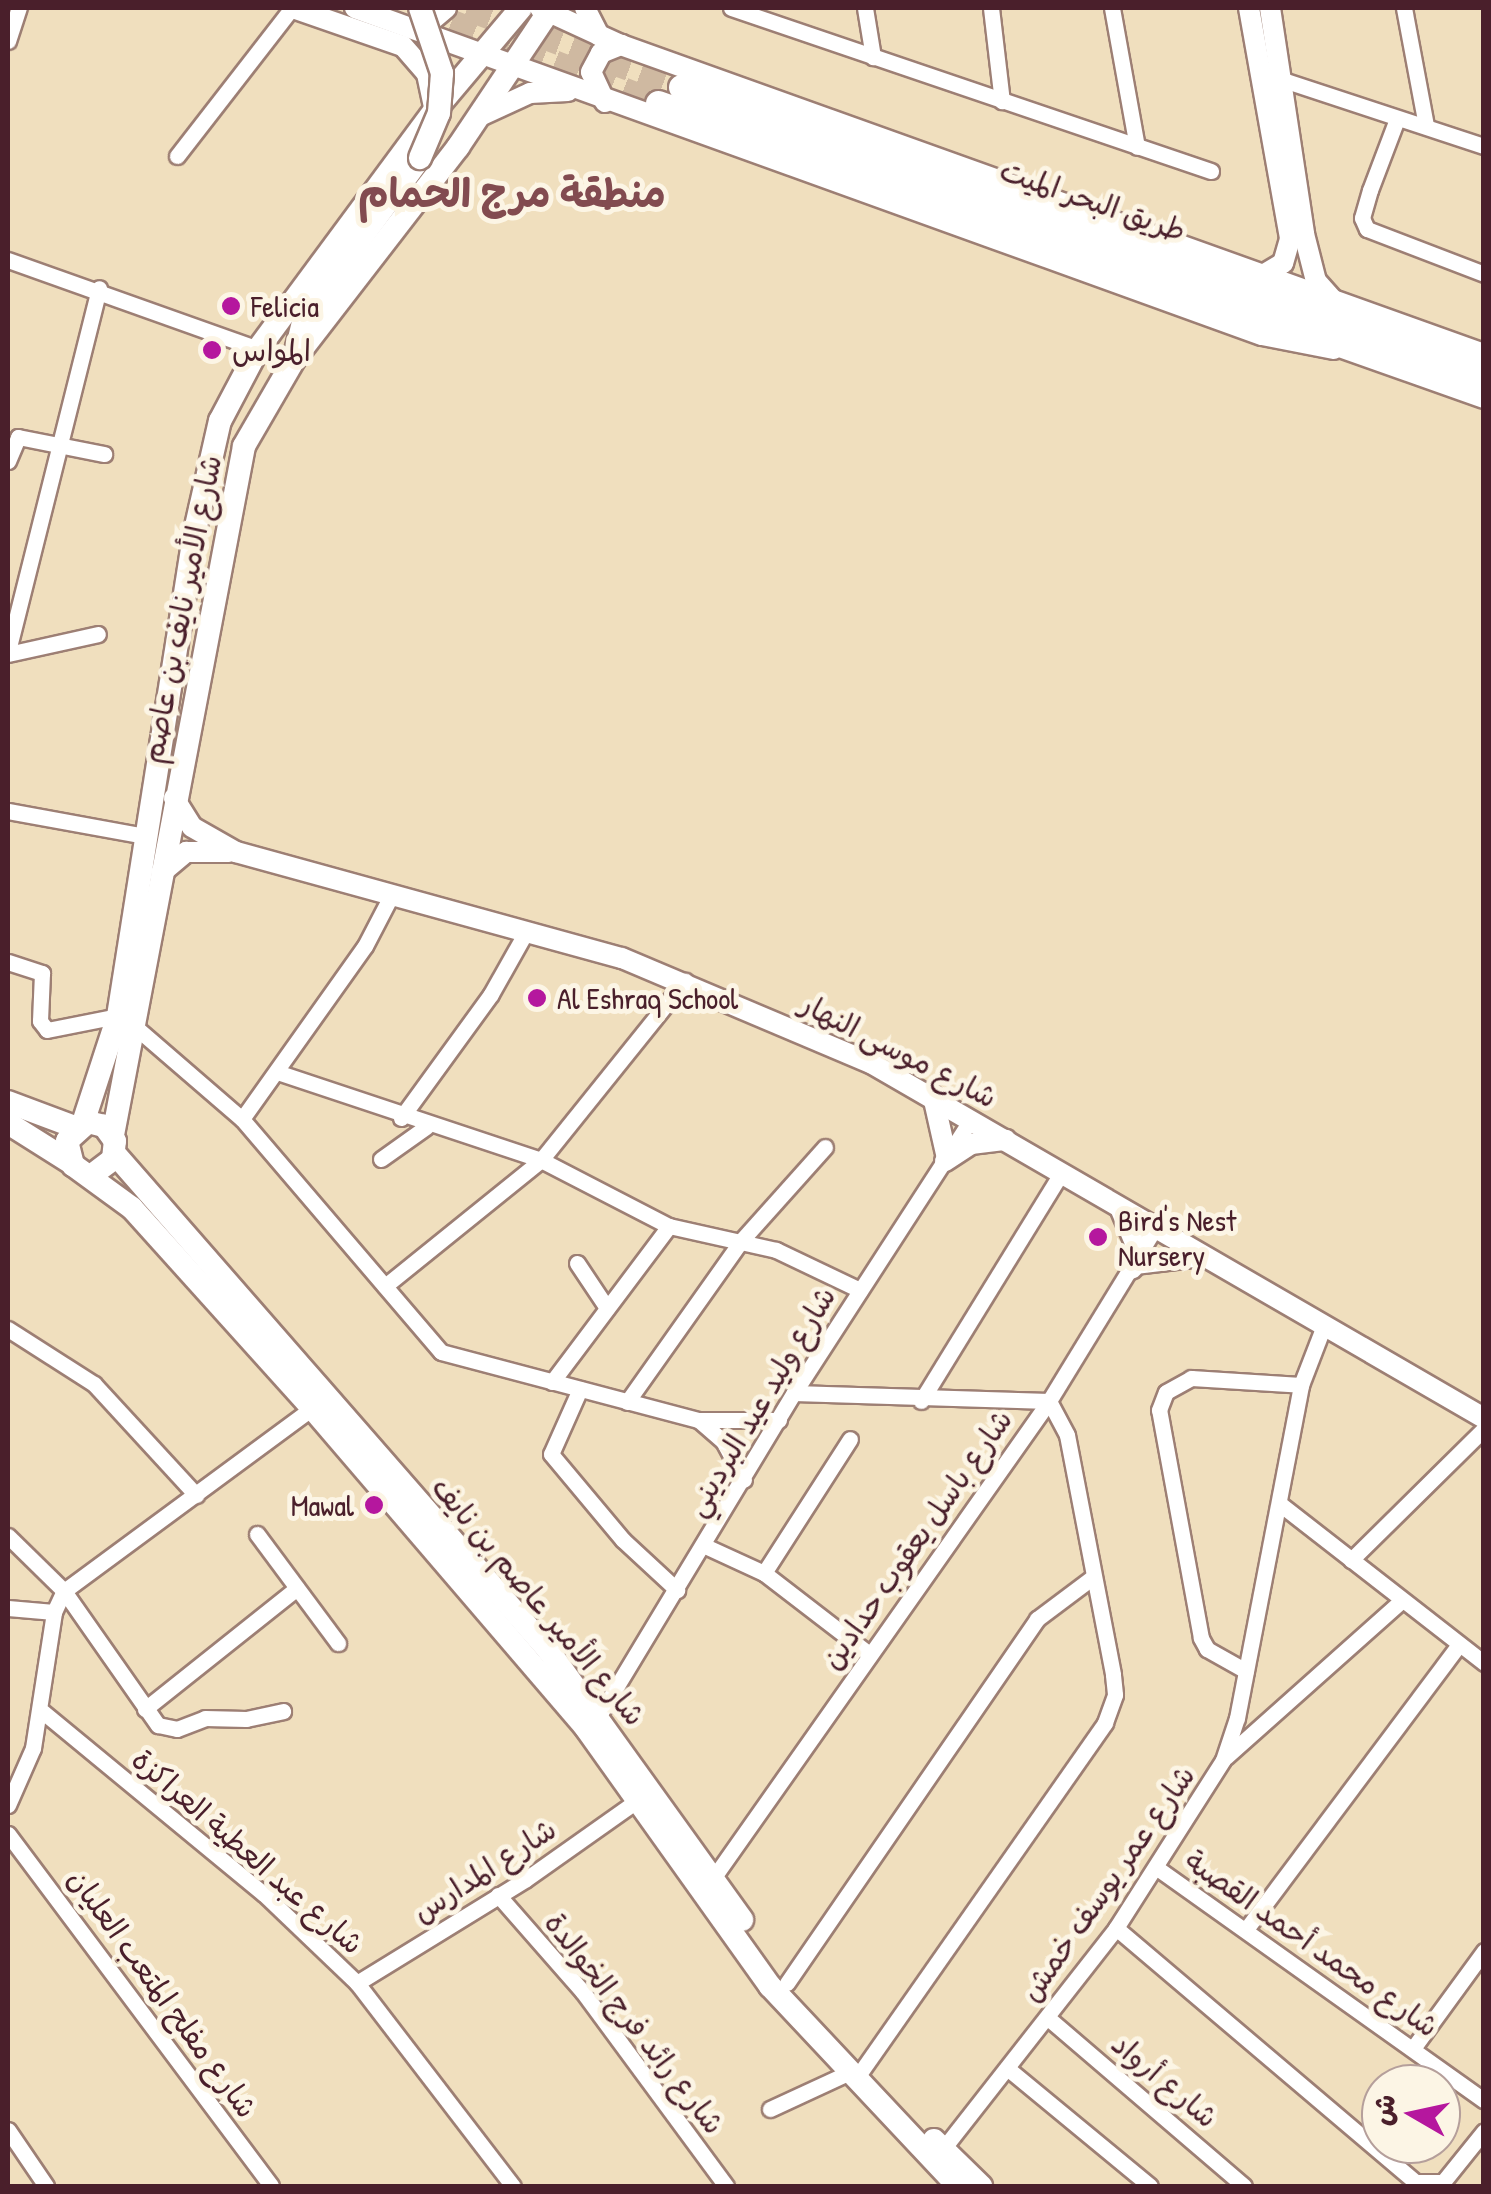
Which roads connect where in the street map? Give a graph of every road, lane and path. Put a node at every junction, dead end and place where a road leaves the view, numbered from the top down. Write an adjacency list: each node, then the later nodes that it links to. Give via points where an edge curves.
1 (19, 8): 17 (street)
2 (292, 8): 29 (street, via 404,46 427,74); 35 (street)
3 (355, 8): 15 (street)
4 (446, 8): 15 (street)
5 (522, 8): 19 (main road, شارع الأمير نايف بن عاصم)
6 (585, 8): 16 (street)
7 (730, 8): 20 (street)
8 (864, 8): 20 (street)
9 (992, 8): 26 (street)
10 (1112, 8): 34 (street)
11 (1249, 8): 22 (street)
12 (1270, 8): 23 (street)
13 (1404, 8): 32 (street)
14 (546, 9): 16 (street, طريق البحر الميت); 21 (main road, شارع الأمير نايف بن عاصم)
15 (420, 19): 19 (street); 45 (main road, bridge, via 442,72 439,113 420,158 305,314)
16 (599, 36): 18 (street, طريق البحر الميت)
17 (8, 42)
18 (621, 45): 27 (street, via 602,53 592,72 595,92); 39 (street, طريق البحر الميت)
19 (482, 54): 21 (street); 29 (main road, شارع الأمير نايف بن عاصم)
20 (873, 57): 26 (street)
21 (513, 65): 25 (street); 30 (main road, شارع الأمير نايف بن عاصم)
22 (1261, 75): 23 (street); 39 (street, via 1290,239 1283,263)
23 (1283, 78): 31 (street); 41 (street, via 1312,268)
24 (681, 87): 46 (main road, طريق البحر الميت)
25 (585, 94): 27 (street); 30 (street, via 530,93)
26 (1002, 101): 34 (street)
27 (606, 103): 43 (street, via 1262,335)
28 (658, 104): 43 (main road)
29 (434, 110): 42 (main road, شارع الأمير نايف بن عاصم)
30 (480, 116): 45 (main road, شارع الأمير نايف بن عاصم)
31 (1397, 119): 32 (street); 38 (street, via 1362,218 1367,229)
32 (1426, 125): 33 (street)
33 (1484, 146)
34 (1138, 147): 36 (street)
35 (177, 156)
36 (1211, 172)
37 (8, 260): 40 (street)
38 (1484, 274)
39 (1260, 276): 41 (street, طريق البحر الميت)
40 (100, 288): 42 (street); 48 (street)
41 (1333, 300): 44 (street, طريق البحر الميت)
42 (258, 350): 55 (main road, شارع الأمير نايف بن عاصم, via 230,397 206,463)
43 (1360, 350): 47 (main road)
44 (1484, 354)
45 (295, 358): 53 (main road, شارع الأمير نايف بن عاصم, via 261,409 234,481)
46 (1484, 373)
47 (1484, 395)
48 (58, 446): 49 (street); 50 (street, via 18,437); 52 (street)
49 (104, 454)
50 (8, 461)
51 (98, 634): 52 (street)
52 (8, 653)
53 (174, 798): 56 (street, شارع موسى النهار, via 192,827); 57 (main road, شارع الأمير نايف بن عاصم)
54 (8, 811): 55 (street)
55 (146, 836): 62 (main road, شارع الأمير نايف بن عاصم)
56 (236, 852): 57 (street, شارع موسى النهار, via 186,852); 58 (street, شارع موسى النهار)
57 (161, 873): 62 (main road, شارع الأمير نايف بن عاصم)
58 (391, 896): 59 (street, شارع موسى النهار); 63 (street, via 365,946)
59 (527, 930): 61 (street, شارع موسى النهار); 66 (street, via 491,994)
60 (8, 962): 62 (street, via 43,976 40,1020 47,1030)
61 (685, 981): 64 (street, شارع موسى النهار); 77 (street)
62 (126, 1021): 67 (street); 70 (main road, شارع الأمير نايف بن عاصم); 73 (main road, شارع الأمير نايف بن عاصم)
63 (277, 1072): 66 (street); 67 (street)
64 (933, 1096): 68 (street, شارع موسى النهار); 76 (street)
65 (8, 1102): 70 (main road)
66 (402, 1118): 71 (street)
67 (242, 1119): 87 (street)
68 (971, 1119): 72 (street, شارع موسى النهار); 76 (street, شارع وليد عيد البرديني)
69 (8, 1123): 78 (main road, شارع الأمير عاصم بن نايف)
70 (79, 1125): 73 (main road, via 100,1124); 78 (main road, شارع الأمير نايف بن عاصم, via 66,1146)
71 (426, 1127): 75 (street); 77 (street)
72 (1006, 1140): 76 (street, via 971,1144); 79 (street, شارع موسى النهار)
73 (114, 1144): 78 (main road); 128 (main road, شارع الأمير عاصم بن نايف)
74 (825, 1146): 83 (street)
75 (381, 1159)
76 (946, 1159): 88 (street, شارع وليد عيد البرديني)
77 (541, 1160): 81 (street); 87 (street)
78 (84, 1169): 99 (main road, شارع الأمير عاصم بن نايف, via 132,1208)
79 (1061, 1173): 80 (street, شارع موسى النهار); 97 (street)
80 (1120, 1208): 82 (street, شارع موسى النهار); 86 (street, via 1136,1246)
81 (669, 1226): 83 (street); 89 (street)
82 (1156, 1228): 84 (street, شارع موسى النهار); 86 (street, شارع باسل يعقوب حدادين)
83 (740, 1241): 88 (street, via 810,1262); 98 (street)
84 (1202, 1256): 86 (street); 90 (street, شارع موسى النهار)
85 (577, 1263): 89 (street)
86 (1134, 1267): 96 (street, شارع باسل يعقوب حدادين)
87 (385, 1286): 92 (street, via 440,1352)
88 (860, 1290): 95 (street, شارع وليد عيد البرديني)
89 (607, 1308): 92 (street)
90 (1323, 1328): 93 (street, شارع عمر يوسف خمش); 100 (street, شارع موسى النهار)
91 (8, 1329): 106 (street, via 94,1384)
92 (552, 1382): 94 (street)
93 (1301, 1385): 107 (street, شارع عمر يوسف خمش); 124 (street, via 1190,1378 1166,1392 1159,1410 1202,1644)
94 (580, 1389): 98 (street); 115 (street, via 550,1454 623,1540)
95 (794, 1393): 97 (street); 102 (street, شارع وليد عيد البرديني)
96 (1049, 1400): 97 (street); 113 (street, via 1066,1435); 122 (street, شارع باسل يعقوب حدادين)
97 (921, 1401)
98 (627, 1402): 101 (street)
99 (312, 1408): 106 (street); 130 (main road, شارع الأمير عاصم بن نايف, via 586,1728)
100 (1484, 1418)
101 (698, 1420): 102 (street); 105 (street, via 723,1440)
102 (778, 1420): 105 (street, شارع وليد عيد البرديني)
103 (1484, 1429): 111 (street)
104 (850, 1439): 112 (street)
105 (744, 1480): 110 (street, شارع وليد عيد البرديني)
106 (196, 1495): 116 (street)
107 (1280, 1504): 111 (street); 124 (street, شارع عمر يوسف خمش)
108 (258, 1534): 114 (street)
109 (8, 1536): 116 (street)
110 (704, 1546): 112 (street); 115 (street, شارع وليد عيد البرديني)
111 (1351, 1560): 117 (street)
112 (764, 1573): 122 (street)
113 (1093, 1577): 139 (street, via 1037,1619); 144 (street, via 1112,1675 1110,1711)
114 (298, 1588): 120 (street); 125 (street)
115 (677, 1590): 128 (street, شارع وليد عيد البرديني)
116 (64, 1591): 119 (street); 125 (street)
117 (1401, 1601): 121 (street); 129 (street)
118 (8, 1608): 119 (street)
119 (54, 1612): 127 (street)
120 (338, 1644)
121 (1460, 1645): 123 (street); 137 (street)
122 (868, 1653): 134 (street, شارع باسل يعقوب حدادين)
123 (1484, 1664)
124 (1246, 1671): 129 (street, شارع عمر يوسف خمش)
125 (145, 1708): 126 (street, via 170,1730 204,1718)
126 (283, 1711)
127 (43, 1712): 131 (street); 140 (street, شارع عبد العطية العراكزة, via 240,1874)
128 (600, 1714): 134 (main road, شارع الأمير عاصم بن نايف)
129 (1223, 1760): 133 (street, شارع عمر يوسف خمش)
130 (638, 1800): 135 (street, شارع المدارس); 144 (main road, شارع الأمير عاصم بن نايف, via 770,1986)
131 (8, 1805)
132 (8, 1834): 152 (street, شارع مفلح المتعب العليان)
133 (1157, 1868): 136 (street, شارع عمر يوسف خمش); 137 (street, شارع محمد أحمد القصبة)
134 (714, 1876): 139 (main road, شارع الأمير عاصم بن نايف)
135 (498, 1895): 140 (street, شارع المدارس); 154 (street, شارع رائد فرج الخوالدة, via 583,1992)
136 (1116, 1928): 141 (street, شارع عمر يوسف خمش); 148 (street, via 1416,2182 1443,2182)
137 (1246, 1928): 142 (street, شارع محمد أحمد القصبة)
138 (1484, 1951): 142 (street)
139 (787, 1982): 144 (main road, شارع الأمير عاصم بن نايف)
140 (357, 1983): 153 (street, شارع عبد العطية العراكزة)
141 (1048, 2018): 143 (street, شارع عمر يوسف خمش); 157 (street, شارع أرواد)
142 (1414, 2047): 145 (street, شارع محمد أحمد القصبة)
143 (1007, 2068): 149 (street, شارع عمر يوسف خمش); 156 (street)
144 (855, 2071): 146 (street); 149 (main road, شارع الأمير عاصم بن نايف); 150 (main road, شارع الأمير عاصم بن نايف)
145 (1484, 2100)
146 (770, 2109)
147 (8, 2130): 151 (street)
148 (1484, 2131)
149 (943, 2148): 155 (main road, شارع الأمير عاصم بن نايف)
150 (952, 2184)
151 (46, 2186)
152 (271, 2186)
153 (513, 2186)
154 (726, 2186)
155 (981, 2186)
156 (1150, 2186)
157 (1244, 2186)

